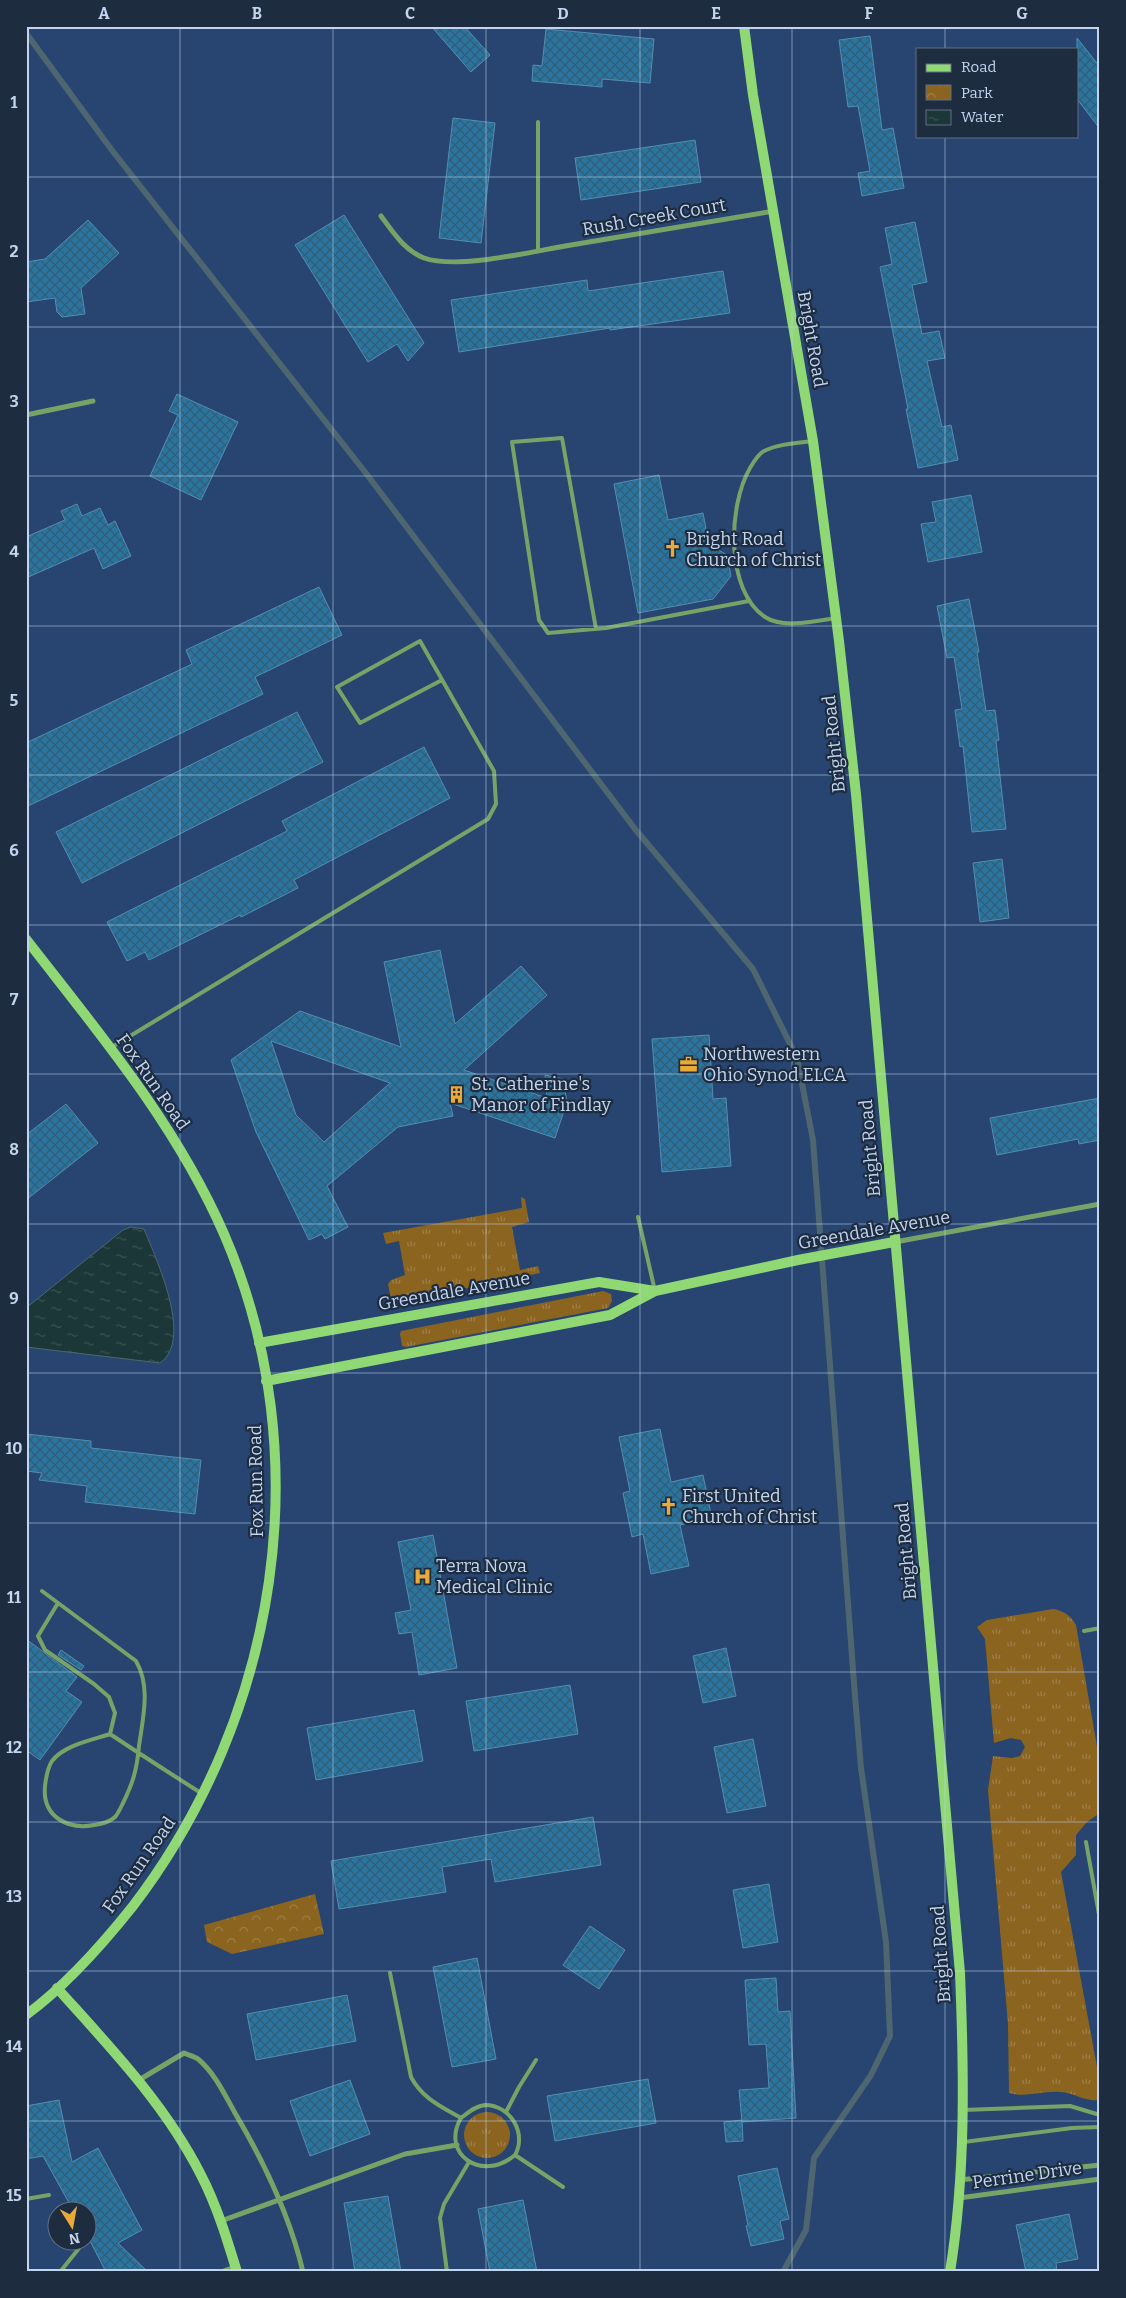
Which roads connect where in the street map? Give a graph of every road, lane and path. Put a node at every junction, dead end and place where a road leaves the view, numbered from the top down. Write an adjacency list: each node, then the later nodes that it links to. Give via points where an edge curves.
1 (744, 26): 3 (street, Bright Road)
2 (538, 122): 5 (lane)
3 (774, 211): 5 (street, Rush Creek Court); 8 (street, Bright Road)
4 (381, 216): 5 (street, Rush Creek Court, via 410,251 424,258 470,261)
5 (538, 251)
6 (93, 401): 7 (street)
7 (26, 415)
8 (812, 440): 9 (lane, via 763,451 745,477 733,528 734,553); 10 (street, Bright Road)
9 (749, 601): 10 (lane, via 765,618 782,622); 11 (lane)
10 (836, 618): 17 (street, Bright Road, via 856,794)
11 (596, 629): 11 (lane, via 548,633 539,620 512,442 562,438)
12 (442, 680): 12 (lane, via 420,641 337,687 360,723); 14 (lane, via 494,771 496,804 488,819)
13 (26, 939): 14 (street, Fox Run Road)
14 (110, 1048): 19 (street, Fox Run Road, via 169,1129 200,1181 225,1236)
15 (1100, 1204): 17 (street, Greendale Avenue)
16 (638, 1217): 18 (lane)
17 (894, 1242): 18 (street, Greendale Avenue); 35 (street, Bright Road, via 960,1973)
18 (655, 1291): 19 (street, Greendale Avenue, via 599,1282); 20 (street, Greendale Avenue, via 610,1315)
19 (259, 1343): 20 (street, Fox Run Road)
20 (266, 1381): 27 (street, Fox Run Road, via 275,1475 274,1536 267,1600 255,1657 237,1715)
21 (42, 1591): 22 (lane)
22 (58, 1603): 25 (lane, via 38,1636 45,1650 109,1697 115,1713); 26 (lane, via 136,1661 143,1673 145,1694)
23 (1100, 1628): 24 (lane)
24 (1084, 1631)
25 (110, 1734): 26 (lane); 26 (lane, via 67,1750 53,1760 46,1773 44,1792 47,1806 55,1818 67,1825 82,1827 100,1824 116,1816 134,1782)
26 (138, 1753): 27 (lane)
27 (203, 1794): 31 (street, Fox Run Road, via 155,1876 118,1925)
28 (1086, 1842): 29 (lane)
29 (1100, 1920)
30 (390, 1973): 38 (lane, via 411,2076 428,2100)
31 (58, 1988): 32 (street, Fox Run Road); 34 (street)
32 (26, 2015)
33 (536, 2060): 36 (lane)
34 (139, 2080): 51 (street, via 184,2053 196,2058 224,2093 255,2147); 52 (street, via 170,2122 197,2168)
35 (963, 2110): 37 (lane, via 1070,2106); 40 (street, Bright Road)
36 (506, 2112): 38 (lane, via 485,2105); 42 (lane, via 518,2129 520,2140)
37 (1100, 2115)
38 (461, 2118): 41 (lane, via 456,2130)
39 (1100, 2127): 40 (lane)
40 (962, 2142): 46 (street, Bright Road)
41 (457, 2145): 43 (lane); 51 (street, via 405,2154)
42 (515, 2155): 43 (lane, via 497,2166 486,2168); 47 (lane)
43 (469, 2162): 58 (lane, via 444,2204 440,2218)
44 (1100, 2165): 46 (street, Perrine Drive)
45 (1100, 2179): 49 (street, Perrine Drive)
46 (960, 2180): 49 (street, Bright Road)
47 (563, 2188)
48 (49, 2195): 50 (lane)
49 (958, 2198): 59 (street, Bright Road)
50 (26, 2199)
51 (279, 2201): 52 (street); 57 (street)
52 (221, 2221): 54 (street)
53 (78, 2250): 55 (lane)
54 (236, 2269): 56 (lane)
55 (60, 2272)
56 (220, 2272)
57 (303, 2272)
58 (447, 2272)
59 (950, 2272)

